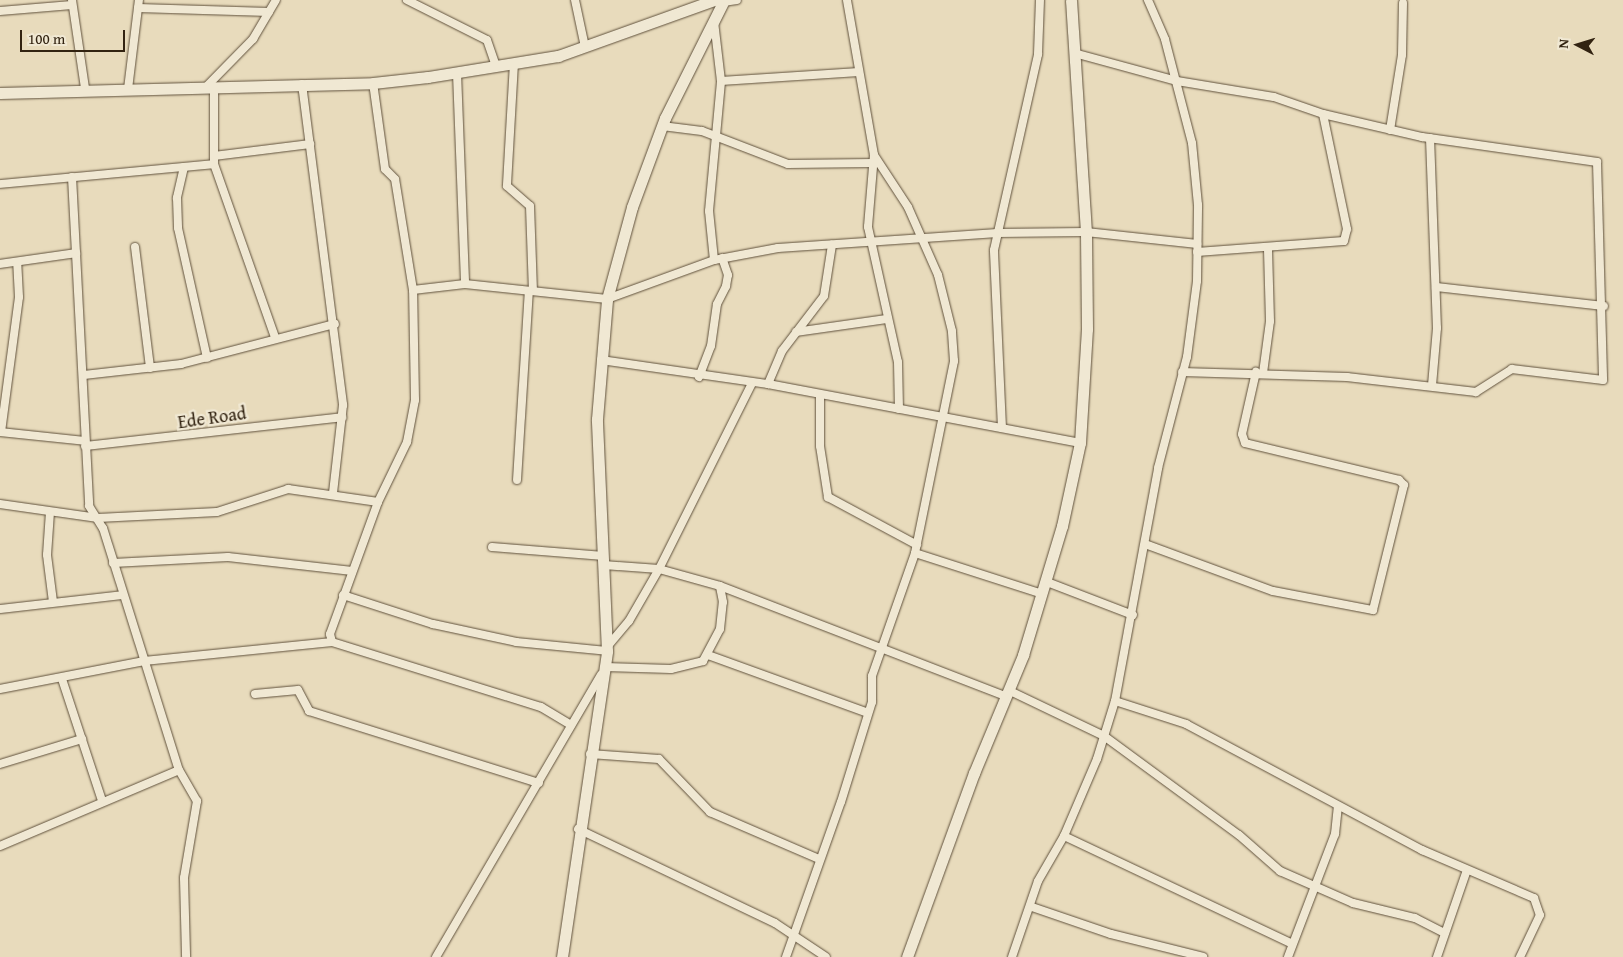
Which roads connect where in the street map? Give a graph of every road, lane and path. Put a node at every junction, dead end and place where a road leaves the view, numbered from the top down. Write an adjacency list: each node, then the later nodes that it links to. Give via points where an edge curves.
1 (276, 0): 14 (street)
2 (407, 0): 19 (street, via 487,40)
3 (575, 0): 16 (street)
4 (737, 0): 9 (street)
5 (847, 0): 20 (street)
6 (1040, 0): 42 (street, via 1038,54)
7 (1070, 0): 17 (street)
8 (1148, 0): 23 (street)
9 (721, 1): 15 (street); 16 (street)
10 (72, 2): 13 (street); 26 (street)
11 (1403, 3): 32 (street, via 1402,55)
12 (138, 4): 14 (street); 28 (street)
13 (0, 11)
14 (269, 12): 27 (street, via 253,39)
15 (714, 19): 22 (street); 31 (street)
16 (585, 48): 18 (street)
17 (1074, 53): 23 (street); 41 (street)
18 (514, 63): 19 (street); 56 (street, via 507,186 530,206)
19 (496, 66): 21 (street)
20 (858, 72): 22 (street); 36 (street)
21 (456, 73): 24 (street); 53 (street)
22 (721, 81): 33 (street)
23 (1177, 81): 30 (street, via 1249,91); 47 (street, via 1192,143)
24 (373, 83): 25 (street); 55 (street, via 385,169 395,179)
25 (302, 84): 27 (street); 35 (street)
26 (85, 88): 28 (street); 29 (street)
27 (210, 88): 28 (street); 37 (street)
28 (128, 89)
29 (0, 93)
30 (1323, 114): 32 (street); 48 (street, via 1346,236 1338,245)
31 (662, 126): 33 (street); 57 (street, via 632,207)
32 (1390, 130): 34 (street)
33 (715, 135): 36 (street, via 788,164); 50 (street, via 709,220)
34 (1430, 138): 54 (street); 58 (street, via 1597,162)
35 (310, 144): 37 (street); 60 (street)
36 (873, 159): 43 (street); 44 (street)
37 (214, 160): 38 (street); 62 (street)
38 (184, 167): 39 (street); 63 (street, via 177,198 178,228)
39 (72, 178): 40 (street); 49 (street)
40 (0, 184)
41 (1086, 232): 42 (street); 47 (street); 79 (street, via 1088,329)
42 (997, 233): 43 (street); 77 (street, via 996,355)
43 (923, 238): 44 (street); 76 (street, via 938,275 952,331 954,361)
44 (870, 243): 45 (street); 59 (street)
45 (832, 245): 50 (street, via 778,248); 61 (street, via 824,296)
46 (135, 247): 65 (street)
47 (1197, 248): 48 (street); 66 (street)
48 (1268, 248): 67 (street, via 1270,320)
49 (76, 253): 51 (street); 68 (street)
50 (718, 259): 57 (street); 69 (street, via 727,281)
51 (17, 262): 52 (street); 78 (street, via 18,307)
52 (0, 264)
53 (464, 284): 55 (street); 56 (street)
54 (1436, 287): 58 (street); 72 (street)
55 (413, 290): 83 (street, via 412,427)
56 (531, 291): 57 (street); 81 (street)
57 (607, 299): 64 (street)
58 (1604, 306): 72 (street, via 1603,380 1512,369 1482,391)
59 (886, 319): 61 (street); 74 (street, via 898,362)
60 (335, 324): 62 (street); 75 (street)
61 (796, 332): 71 (street)
62 (275, 337): 63 (street)
63 (207, 358): 65 (street)
64 (601, 360): 69 (street); 91 (street, via 597,419)
65 (150, 368): 68 (street)
66 (1182, 372): 67 (street); 87 (street, via 1164,439)
67 (1260, 372): 72 (street); 87 (street, via 1242,434 1245,443 1399,480 1404,485 1373,610 1274,591)
68 (84, 376): 80 (street)
69 (699, 377): 70 (street)
70 (752, 383): 71 (street); 93 (street)
71 (768, 384): 73 (street)
72 (1432, 385)
73 (820, 395): 74 (street); 88 (street, via 820,446 828,497)
74 (899, 409): 76 (street)
75 (342, 417): 80 (street, Ede Road); 82 (street)
76 (942, 417): 77 (street); 88 (street)
77 (1002, 428): 79 (street)
78 (1, 432): 80 (street, Ede Road)
79 (1080, 443): 95 (street)
80 (85, 444): 86 (street, via 89,506)
81 (517, 480)
82 (333, 493): 83 (street); 86 (street, via 279,490 217,512)
83 (378, 502): 94 (street)
84 (0, 504): 85 (street)
85 (50, 512): 86 (street); 100 (street, via 47,555)
86 (98, 518): 92 (street)
87 (1145, 544): 102 (street)
88 (917, 545): 90 (street)
89 (492, 547): 91 (street)
90 (915, 553): 97 (street); 104 (street)
91 (604, 560): 93 (street); 105 (street)
92 (113, 563): 94 (street, via 228,557); 98 (street)
93 (659, 570): 96 (street); 105 (street, via 629,621)
94 (352, 571): 99 (street)
95 (1047, 582): 97 (street); 102 (street)
96 (720, 586): 104 (street); 106 (street, via 723,602 720,629)
97 (1043, 594): 112 (street)
98 (122, 595): 100 (street); 107 (street)
99 (343, 595): 103 (street, via 330,634); 105 (street, via 433,624 516,642)
100 (53, 602): 101 (street)
101 (0, 609)
102 (1133, 615): 113 (street)
103 (332, 642): 107 (street); 115 (street, via 541,707)
104 (881, 648): 112 (street); 114 (street, via 872,676)
105 (607, 649): 108 (street)
106 (708, 655): 108 (street, via 692,666 671,669); 114 (street)
107 (144, 661): 109 (street); 120 (street)
108 (604, 669): 115 (street); 118 (street)
109 (62, 679): 110 (street); 117 (street)
110 (0, 689)
111 (255, 694): 121 (street, via 298,690 309,711)
112 (1008, 694): 116 (street); 139 (street, via 974,772)
113 (1115, 701): 116 (street); 123 (street, via 1186,724)
114 (868, 713): 127 (street)
115 (571, 725): 121 (street)
116 (1104, 736): 125 (street); 129 (street, via 1239,835 1280,871)
117 (82, 739): 119 (street); 122 (street)
118 (590, 754): 124 (street); 127 (street, via 659,759 710,812)
119 (0, 764)
120 (179, 770): 122 (street); 134 (street, via 198,812 184,878)
121 (539, 783): 135 (street)
122 (102, 801): 126 (street)
123 (1338, 807): 128 (street); 129 (street, via 1335,834)
124 (578, 829): 131 (street); 136 (street)
125 (1064, 836): 130 (street, via 1038,882); 133 (street)
126 (0, 846)
127 (819, 859): 131 (street)
128 (1467, 870): 132 (street); 144 (street, via 1538,904 1540,915)
129 (1313, 887): 132 (street, via 1353,903 1415,918); 133 (street)
130 (1032, 907): 140 (street); 141 (street, via 1111,934)
131 (792, 933): 137 (street); 138 (street)
132 (1444, 933): 143 (street)
133 (1292, 944): 142 (street)
134 (186, 957)
135 (436, 957)
136 (562, 957)
137 (786, 957)
138 (826, 957)
139 (907, 957)
140 (1012, 957)
141 (1203, 957)
142 (1288, 957)
143 (1437, 957)
144 (1520, 957)

